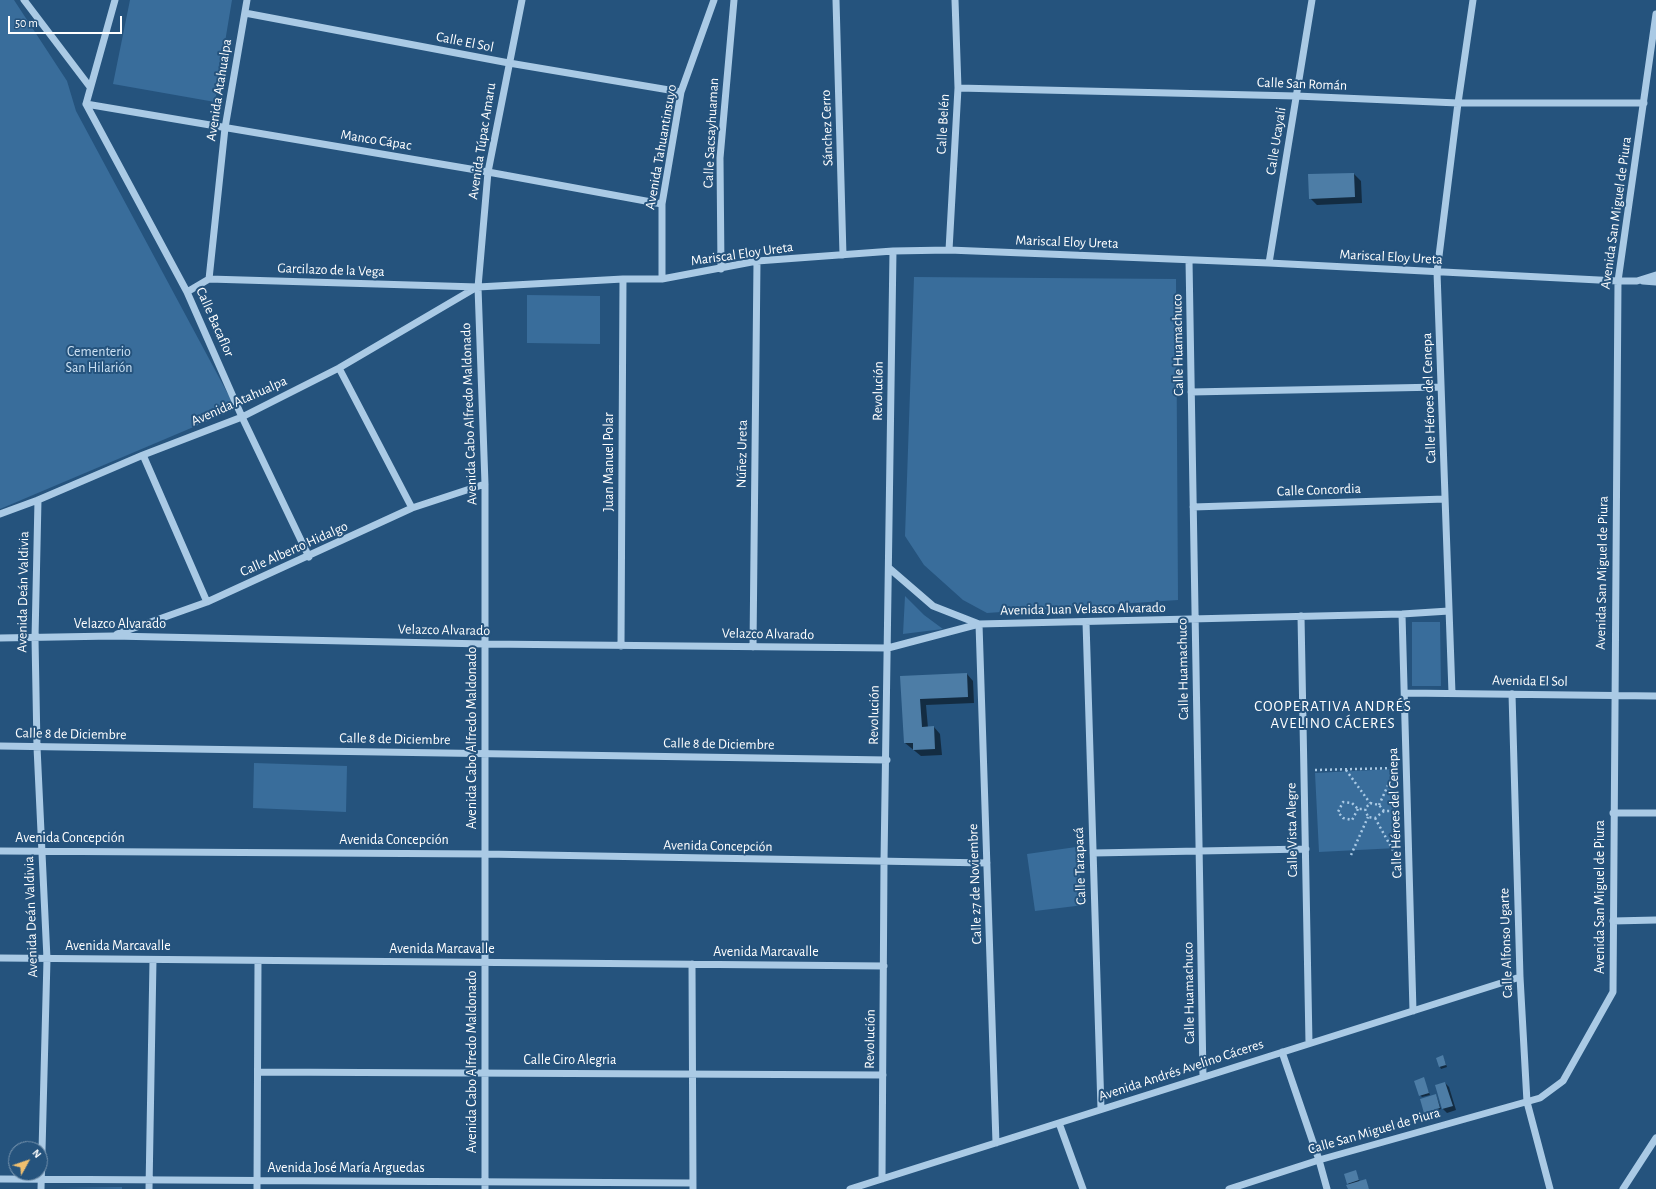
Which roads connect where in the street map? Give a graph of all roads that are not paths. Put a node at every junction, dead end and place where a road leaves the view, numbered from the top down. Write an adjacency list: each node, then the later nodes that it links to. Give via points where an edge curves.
1 (24, 0): 14 (street)
2 (114, 0): 14 (street)
3 (247, 0): 11 (street, Avenida Atahualpa)
4 (522, 0): 13 (street, Avenida Túpac Amaru)
5 (714, 0): 16 (street, Avenida Tahuantinsuyo)
6 (734, 0): 30 (street, Calle Sacsayhuaman, via 720,158)
7 (836, 0): 26 (street, Sánchez Cerro)
8 (955, 0): 15 (street, Calle Belén)
9 (1312, 0): 17 (street, Calle Ucayali)
10 (1473, 0): 18 (street, Calle Héroes del Cenepa)
11 (245, 13): 13 (street, Calle El Sol); 21 (street, Avenida Atahualpa)
12 (1656, 14): 19 (street, Avenida San Miguel de Piura)
13 (509, 63): 16 (street, Calle El Sol); 22 (street, Avenida Túpac Amaru)
14 (90, 87): 20 (street)
15 (958, 88): 17 (street, Calle San Román); 24 (street, Calle Belén)
16 (681, 92): 23 (street, Avenida Tahuantinsuyo)
17 (1296, 96): 18 (street, Calle San Román); 29 (street, Calle Ucayali)
18 (1458, 103): 19 (street, Calle San Román); 31 (street, Calle Héroes del Cenepa)
19 (1644, 103): 36 (street, Avenida San Miguel de Piura)
20 (86, 104): 21 (street, Manco Cápac); 40 (street, Calle Bacaflor)
21 (225, 128): 22 (street, Manco Cápac); 33 (street, Avenida Atahualpa)
22 (488, 172): 23 (street, Manco Cápac); 39 (street, Avenida Túpac Amaru)
23 (662, 204): 35 (street, Avenida Tahuantinsuyo)
24 (949, 250): 25 (street, Mariscal Eloy Ureta); 27 (street, Mariscal Eloy Ureta)
25 (892, 251): 26 (street, Mariscal Eloy Ureta); 53 (street, Revolución)
26 (843, 255): 28 (street, Mariscal Eloy Ureta)
27 (1189, 260): 29 (street, Mariscal Eloy Ureta); 43 (street, Calle Huamachuco)
28 (757, 262): 30 (street, Mariscal Eloy Ureta); 66 (street, Núñez Ureta)
29 (1269, 263): 31 (street, Mariscal Eloy Ureta)
30 (721, 269): 35 (street, Mariscal Eloy Ureta)
31 (1437, 272): 36 (street, Mariscal Eloy Ureta); 42 (street, Calle Héroes del Cenepa)
32 (1656, 275): 37 (street, Mariscal Eloy Ureta)
33 (209, 279): 39 (street, Garcilazo de la Vega); 40 (street)
34 (623, 279): 35 (street, Mariscal Eloy Ureta); 39 (street, Mariscal Eloy Ureta); 65 (street, Juan Manuel Polar)
35 (662, 279)
36 (1618, 281): 37 (street, Mariscal Eloy Ureta); 71 (street, Avenida San Miguel de Piura)
37 (1637, 281): 38 (street)
38 (1656, 282)
39 (478, 287): 41 (street, Avenida Atahualpa); 46 (street, Avenida Cabo Alfredo Maldonado)
40 (187, 292): 44 (street, Calle Bacaflor)
41 (339, 368): 44 (street, Avenida Atahualpa); 50 (street)
42 (1441, 387): 43 (street); 47 (street, Calle Héroes del Cenepa)
43 (1191, 392): 49 (street, Calle Huamachuco)
44 (242, 417): 45 (street, Avenida Atahualpa); 52 (street, Calle Bacaflor)
45 (143, 455): 48 (street, Avenida Atahualpa); 54 (street)
46 (485, 484): 50 (street, Calle Alberto Hidalgo); 64 (street, Avenida Cabo Alfredo Maldonado)
47 (1445, 498): 49 (street, Calle Concordia); 55 (street, Calle Héroes del Cenepa)
48 (38, 500): 51 (street, Avenida Atahualpa); 63 (street, Avenida Deán Valdivia)
49 (1193, 507): 58 (street, Calle Huamachuco)
50 (412, 508): 52 (street, Calle Alberto Hidalgo)
51 (0, 514)
52 (308, 557): 54 (street, Calle Alberto Hidalgo)
53 (889, 568): 60 (street, via 933,606); 67 (street, Revolución)
54 (207, 602): 61 (street, Calle Alberto Hidalgo)
55 (1449, 611): 56 (street, Avenida Juan Velasco Alvarado); 69 (street, Calle Héroes del Cenepa)
56 (1402, 614): 57 (street, Avenida Juan Velasco Alvarado); 68 (street, Calle Héroes del Cenepa)
57 (1301, 616): 58 (street, Avenida Juan Velasco Alvarado); 79 (street, Calle Vista Alegre)
58 (1195, 619): 59 (street, Avenida Juan Velasco Alvarado); 82 (street, Calle Huamachuco)
59 (1086, 622): 60 (street, Avenida Juan Velasco Alvarado); 83 (street, Calle Tarapacá)
60 (979, 624): 67 (street, Avenida Juan Velasco Alvarado); 86 (street, Calle 27 de Noviembre)
61 (113, 636): 63 (street, Velazco Alvarado); 64 (street, Velazco Alvarado)
62 (0, 638): 63 (street, Velazco Alvarado)
63 (35, 638): 74 (street, Avenida Deán Valdivia)
64 (485, 644): 65 (street, Velazco Alvarado); 75 (street, Avenida Cabo Alfredo Maldonado)
65 (621, 646): 66 (street, Velazco Alvarado)
66 (754, 647): 67 (street, Velazco Alvarado)
67 (888, 648): 76 (street, Revolución)
68 (1404, 693): 69 (street, Avenida El Sol); 97 (street, Calle Héroes del Cenepa)
69 (1452, 693): 70 (street, Avenida El Sol)
70 (1512, 694): 71 (street, Avenida El Sol); 96 (street, Calle Alfonso Ugarte)
71 (1614, 695): 72 (street, Avenida El Sol); 77 (street, Avenida San Miguel de Piura)
72 (1656, 696)
73 (0, 746): 74 (street, Calle 8 de Diciembre)
74 (37, 747): 75 (street, Calle 8 de Diciembre); 81 (street, Avenida Deán Valdivia)
75 (485, 753): 76 (street, Calle 8 de Diciembre); 84 (street, Avenida Cabo Alfredo Maldonado)
76 (886, 760): 85 (street, Revolución)
77 (1613, 813): 78 (street); 88 (street, Avenida San Miguel de Piura)
78 (1656, 813)
79 (1306, 849): 82 (street); 98 (street, Calle Vista Alegre)
80 (0, 851): 81 (street, Avenida Concepción)
81 (42, 851): 84 (street, Avenida Concepción); 90 (street, Avenida Deán Valdivia)
82 (1199, 851): 83 (street); 104 (street, Calle Huamachuco)
83 (1093, 853): 106 (street, Calle Tarapacá)
84 (485, 854): 85 (street, Avenida Concepción); 93 (street, Avenida Cabo Alfredo Maldonado)
85 (884, 862): 86 (street, Avenida Concepción); 95 (street, Revolución)
86 (987, 863): 110 (street, Calle 27 de Noviembre)
87 (1656, 920): 88 (street)
88 (1613, 921): 105 (street, Avenida San Miguel de Piura, via 1612,992 1562,1081 1540,1098)
89 (0, 958): 90 (street, Avenida Marcavalle)
90 (47, 959): 91 (street, Avenida Marcavalle); 109 (street, Avenida Deán Valdivia)
91 (153, 960): 92 (street, Avenida Marcavalle); 114 (street)
92 (258, 961): 93 (street, Avenida Marcavalle); 100 (street)
93 (485, 962): 94 (street, Avenida Marcavalle); 101 (street, Avenida Cabo Alfredo Maldonado)
94 (692, 964): 95 (street, Avenida Marcavalle); 102 (street)
95 (884, 966): 103 (street, Revolución)
96 (1520, 977): 97 (street, Avenida Andrés Avelino Cáceres); 105 (street, Calle Alfonso Ugarte)
97 (1413, 1010): 98 (street, Avenida Andrés Avelino Cáceres)
98 (1309, 1044): 99 (street, Avenida Andrés Avelino Cáceres)
99 (1282, 1052): 104 (street, Avenida Andrés Avelino Cáceres); 111 (street)
100 (258, 1072): 101 (street, Calle Ciro Alegria); 115 (street)
101 (485, 1073): 102 (street, Calle Ciro Alegria); 117 (street, Avenida Cabo Alfredo Maldonado)
102 (692, 1074): 103 (street, Calle Ciro Alegria); 118 (street)
103 (883, 1075): 113 (street, Revolución)
104 (1203, 1077): 106 (street, Avenida Andrés Avelino Cáceres)
105 (1527, 1102): 111 (street, Calle San Miguel de Piura); 126 (street, Calle Alfonso Ugarte)
106 (1101, 1109): 107 (street, Avenida Andrés Avelino Cáceres)
107 (1059, 1123): 110 (street, Avenida Andrés Avelino Cáceres); 123 (street)
108 (1656, 1138): 127 (street)
109 (42, 1141)
110 (996, 1143): 113 (street, Avenida Andrés Avelino Cáceres)
111 (1319, 1160): 124 (street, Calle San Miguel de Piura); 125 (street)
112 (48, 1179): 114 (street, Avenida José María Arguedas)
113 (882, 1179): 122 (street, Avenida Andrés Avelino Cáceres)
114 (150, 1180): 115 (street, Avenida José María Arguedas); 119 (street)
115 (257, 1180): 116 (street, Avenida José María Arguedas); 120 (street)
116 (370, 1181): 117 (street, Avenida José María Arguedas); 121 (street)
117 (485, 1185): 118 (street, Avenida José María Arguedas)
118 (692, 1186)
119 (150, 1189)
120 (257, 1189)
121 (370, 1189)
122 (850, 1189)
123 (1082, 1189)
124 (1229, 1189)
125 (1327, 1189)
126 (1550, 1189)
127 (1623, 1189)

